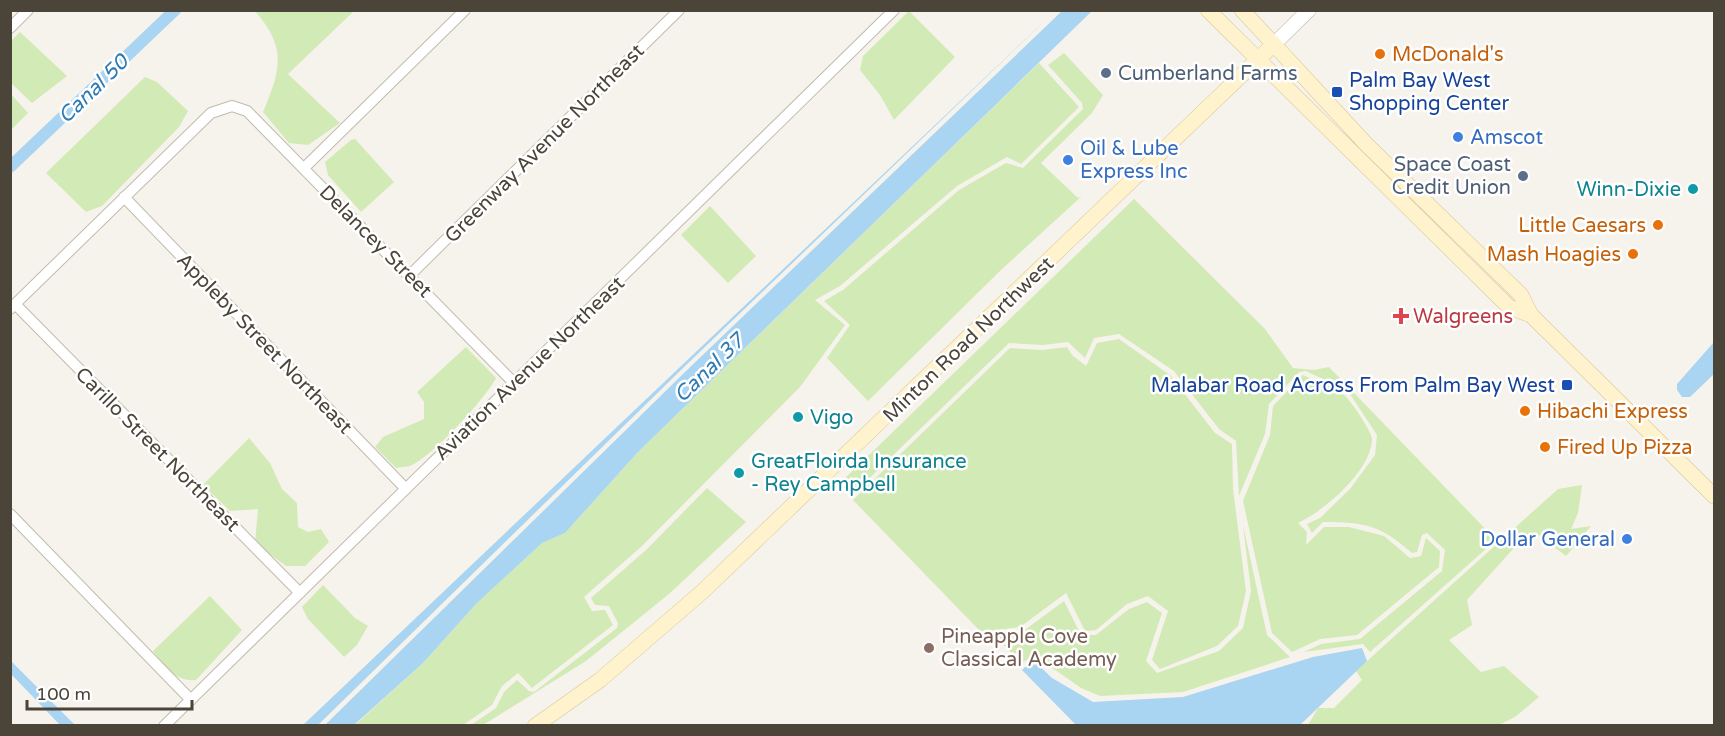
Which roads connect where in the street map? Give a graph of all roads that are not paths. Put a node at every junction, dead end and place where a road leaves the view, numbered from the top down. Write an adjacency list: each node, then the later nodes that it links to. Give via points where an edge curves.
1 (28, 10): 8 (street)
2 (465, 10): 11 (street)
3 (679, 10): 13 (street, Greenway Avenue Northeast)
4 (894, 10): 16 (street, Aviation Avenue Northeast)
5 (1208, 10): 10 (main road)
6 (1242, 10): 9 (main road)
7 (1309, 10): 9 (street)
8 (10, 28)
9 (1273, 45): 10 (main road, Minton Road Northwest); 15 (main road, via 1366,144 1521,295)
10 (1258, 61): 15 (main road, via 1509,307); 23 (main road, Minton Road Northwest, via 702,592 600,680)
11 (304, 168): 12 (street, Delancey Street, via 247,111 232,106 211,113); 13 (street, Delancey Street)
12 (124, 197): 14 (street); 17 (street, Appleby Street Northeast)
13 (410, 275): 16 (street, Delancey Street)
14 (13, 307): 20 (street, Carillo Street Northeast)
15 (1531, 315): 18 (main road)
16 (514, 383): 17 (street, Aviation Avenue Northeast)
17 (406, 489): 20 (street, Aviation Avenue Northeast)
18 (1714, 496)
19 (10, 514): 21 (street)
20 (300, 593): 21 (street, Aviation Avenue Northeast)
21 (191, 700): 22 (street, Aviation Avenue Northeast)
22 (164, 726)
23 (535, 726)

